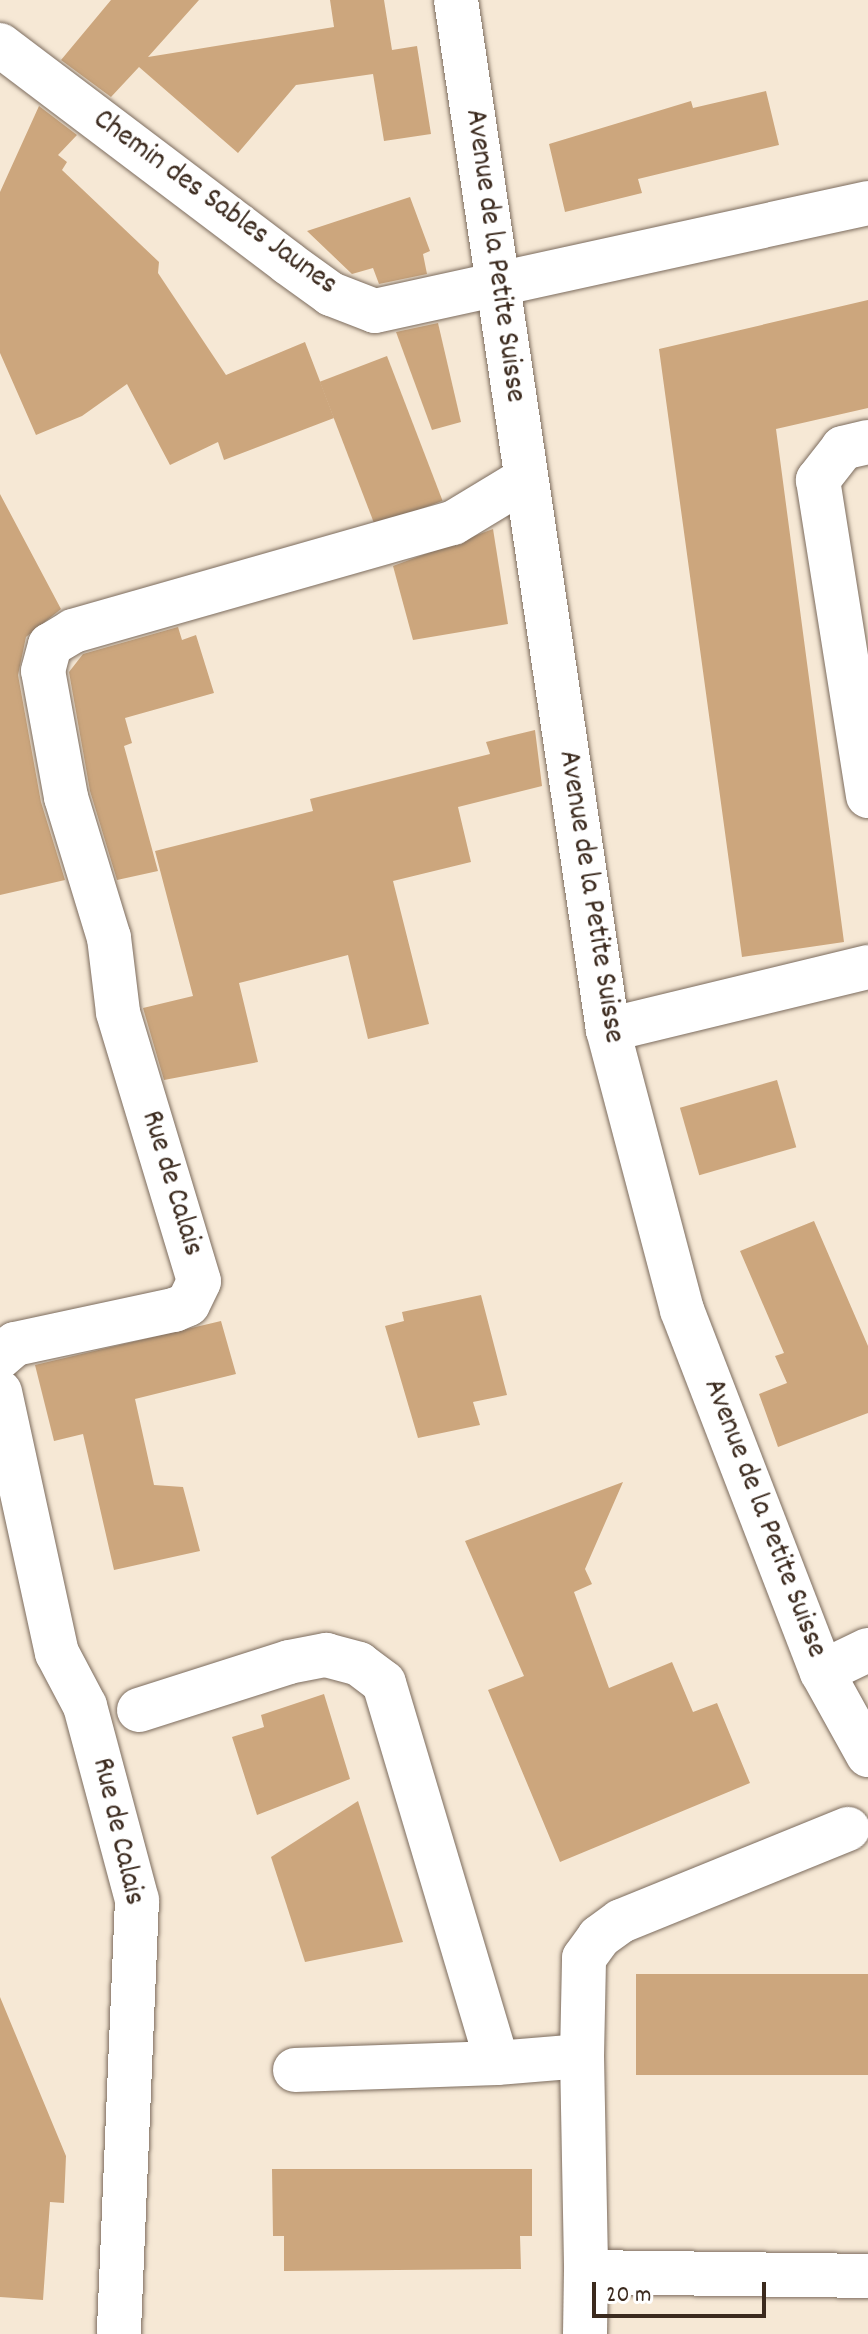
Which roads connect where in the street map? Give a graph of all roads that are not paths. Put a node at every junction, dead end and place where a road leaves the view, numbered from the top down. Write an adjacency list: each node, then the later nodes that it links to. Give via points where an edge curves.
1 (456, 0): 4 (street, Avenue de la Petite Suisse)
2 (0, 45): 4 (street, Chemin des Sables Jaunes, via 331,294 375,311)
3 (868, 203): 4 (street, Chemin des Sables Jaunes)
4 (499, 284): 6 (street, Avenue de la Petite Suisse)
5 (868, 442): 7 (street, via 843,448 818,480)
6 (524, 480): 9 (street, Avenue de la Petite Suisse); 10 (street, Rue de Calais, via 453,523 73,631 50,645 43,671 66,797 109,938 118,1012 199,1281 188,1304 174,1310 15,1344)
7 (868, 796)
8 (868, 967): 9 (street)
9 (608, 1030): 13 (street, Avenue de la Petite Suisse, via 682,1310)
10 (0, 1357)
11 (0, 1392): 22 (street, Rue de Calais, via 57,1653 85,1706 137,1900)
12 (868, 1650): 13 (street)
13 (822, 1672): 15 (street, Avenue de la Petite Suisse)
14 (139, 1710): 18 (street, via 326,1655 359,1664 384,1683)
15 (868, 1755)
16 (848, 1829): 17 (street, via 621,1921 599,1937 584,1958)
17 (582, 2056): 18 (street); 20 (street)
18 (497, 2063): 19 (street)
19 (295, 2070)
20 (586, 2272): 21 (street); 23 (street)
21 (868, 2276)
22 (119, 2334)
23 (585, 2334)

